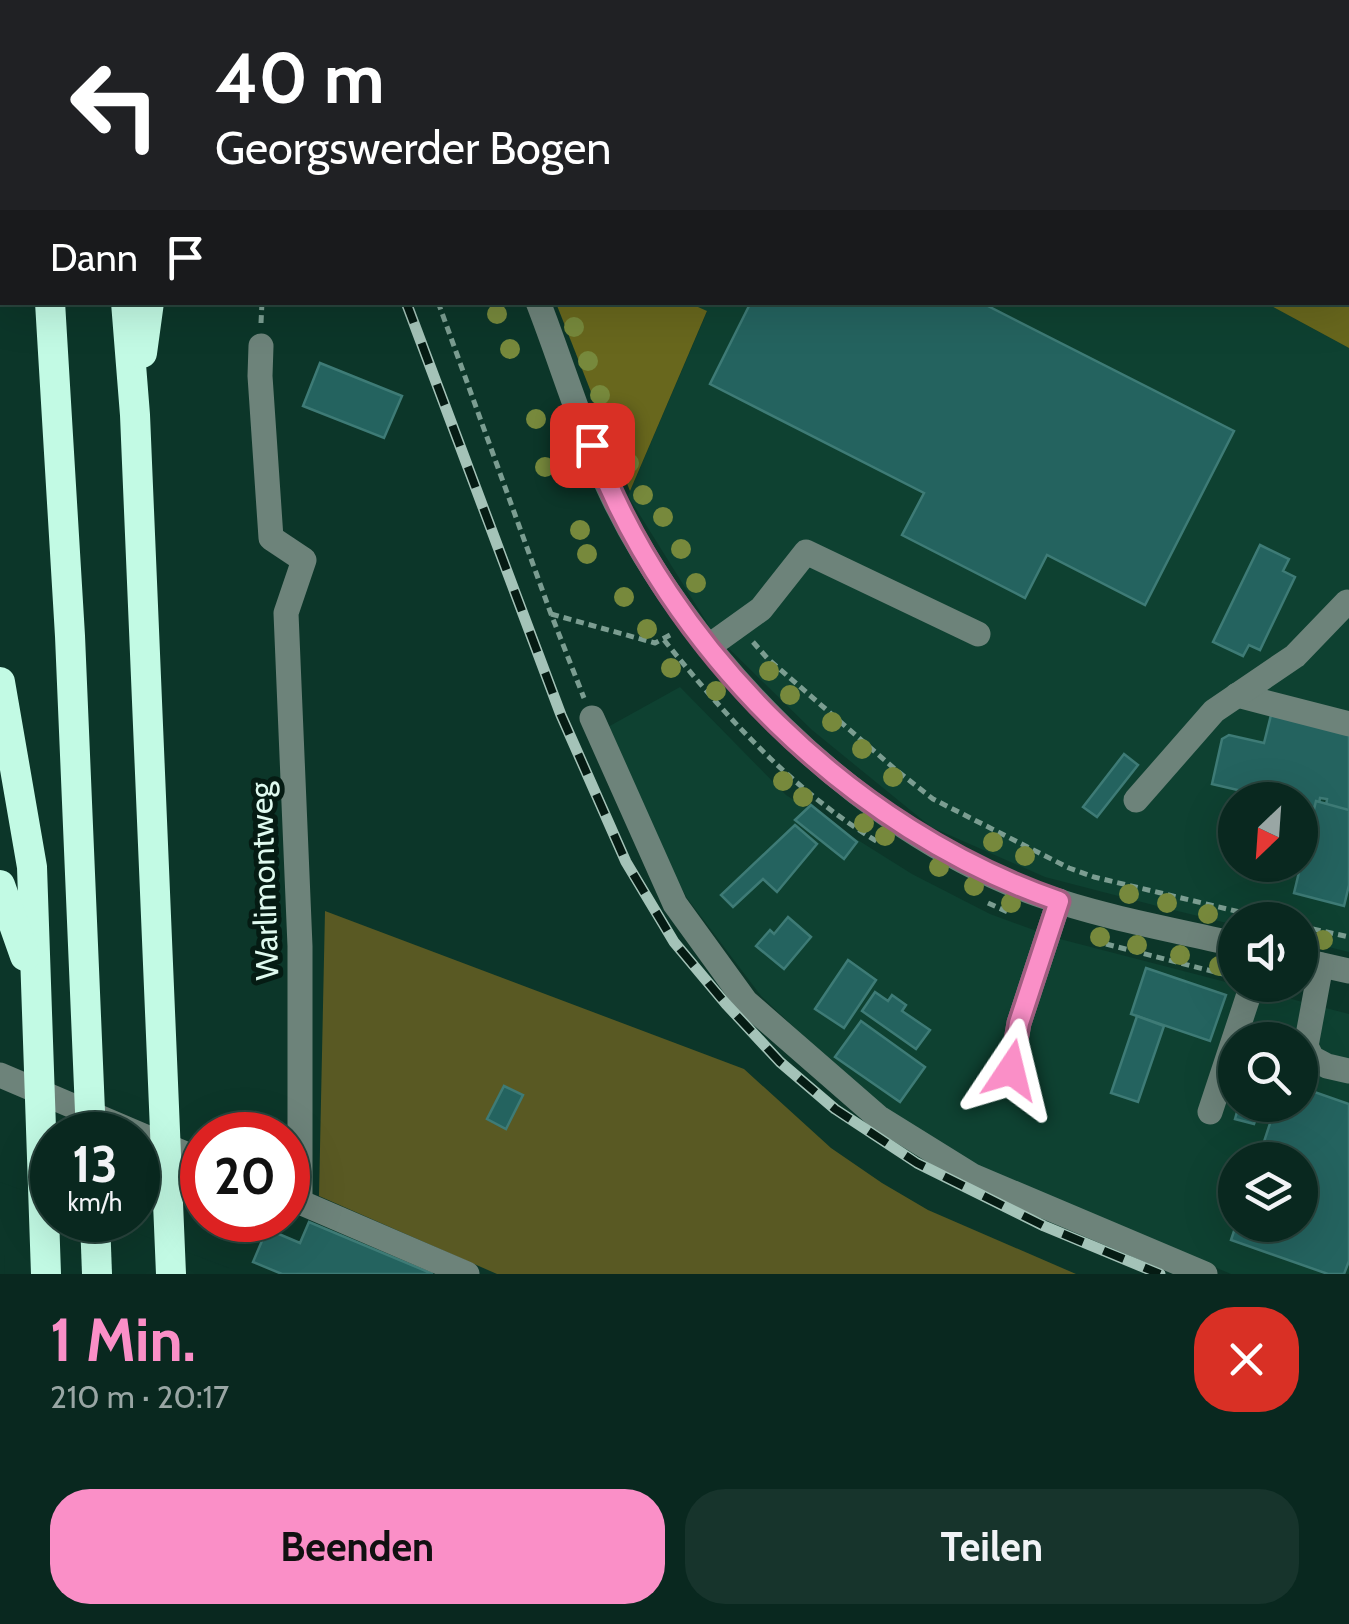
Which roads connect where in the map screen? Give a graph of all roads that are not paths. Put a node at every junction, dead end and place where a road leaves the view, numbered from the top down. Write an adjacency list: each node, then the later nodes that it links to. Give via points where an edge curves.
1 (50, 305): 26 (highway)
2 (126, 305): 6 (highway)
3 (148, 305): 6 (highway)
4 (539, 305): 9 (street, via 605,480 639,546)
5 (261, 346): 27 (street, Warlimontweg, via 271,538 304,560 286,612 300,946)
6 (135, 415): 34 (highway)
7 (1349, 603): 11 (street, via 1294,656)
8 (978, 634): 9 (street, via 806,552 762,609)
9 (708, 647): 16 (street, via 774,719 894,820 992,875)
10 (0, 682): 20 (highway, via 32,867)
11 (1237, 695): 13 (street); 14 (street, via 1214,711)
12 (592, 718): 36 (street, via 675,904 746,1002 878,1117 973,1176)
13 (1349, 724)
14 (1136, 800)
15 (0, 885): 20 (highway)
16 (1059, 901): 17 (street); 23 (street, via 1019,1023)
17 (1218, 940)
18 (1318, 964): 19 (street)
19 (1349, 971)
20 (34, 982): 32 (highway)
21 (1246, 1002): 28 (street)
22 (1308, 1002): 24 (street, via 1306,1046 1312,1058)
23 (1011, 1070)
24 (1349, 1071)
25 (0, 1075): 29 (street)
26 (90, 1112)
27 (296, 1112)
28 (1210, 1112)
29 (180, 1152)
30 (310, 1207): 35 (street)
31 (96, 1242): 33 (highway)
32 (46, 1274)
33 (97, 1274)
34 (171, 1274)
35 (466, 1274)
36 (1205, 1274)

